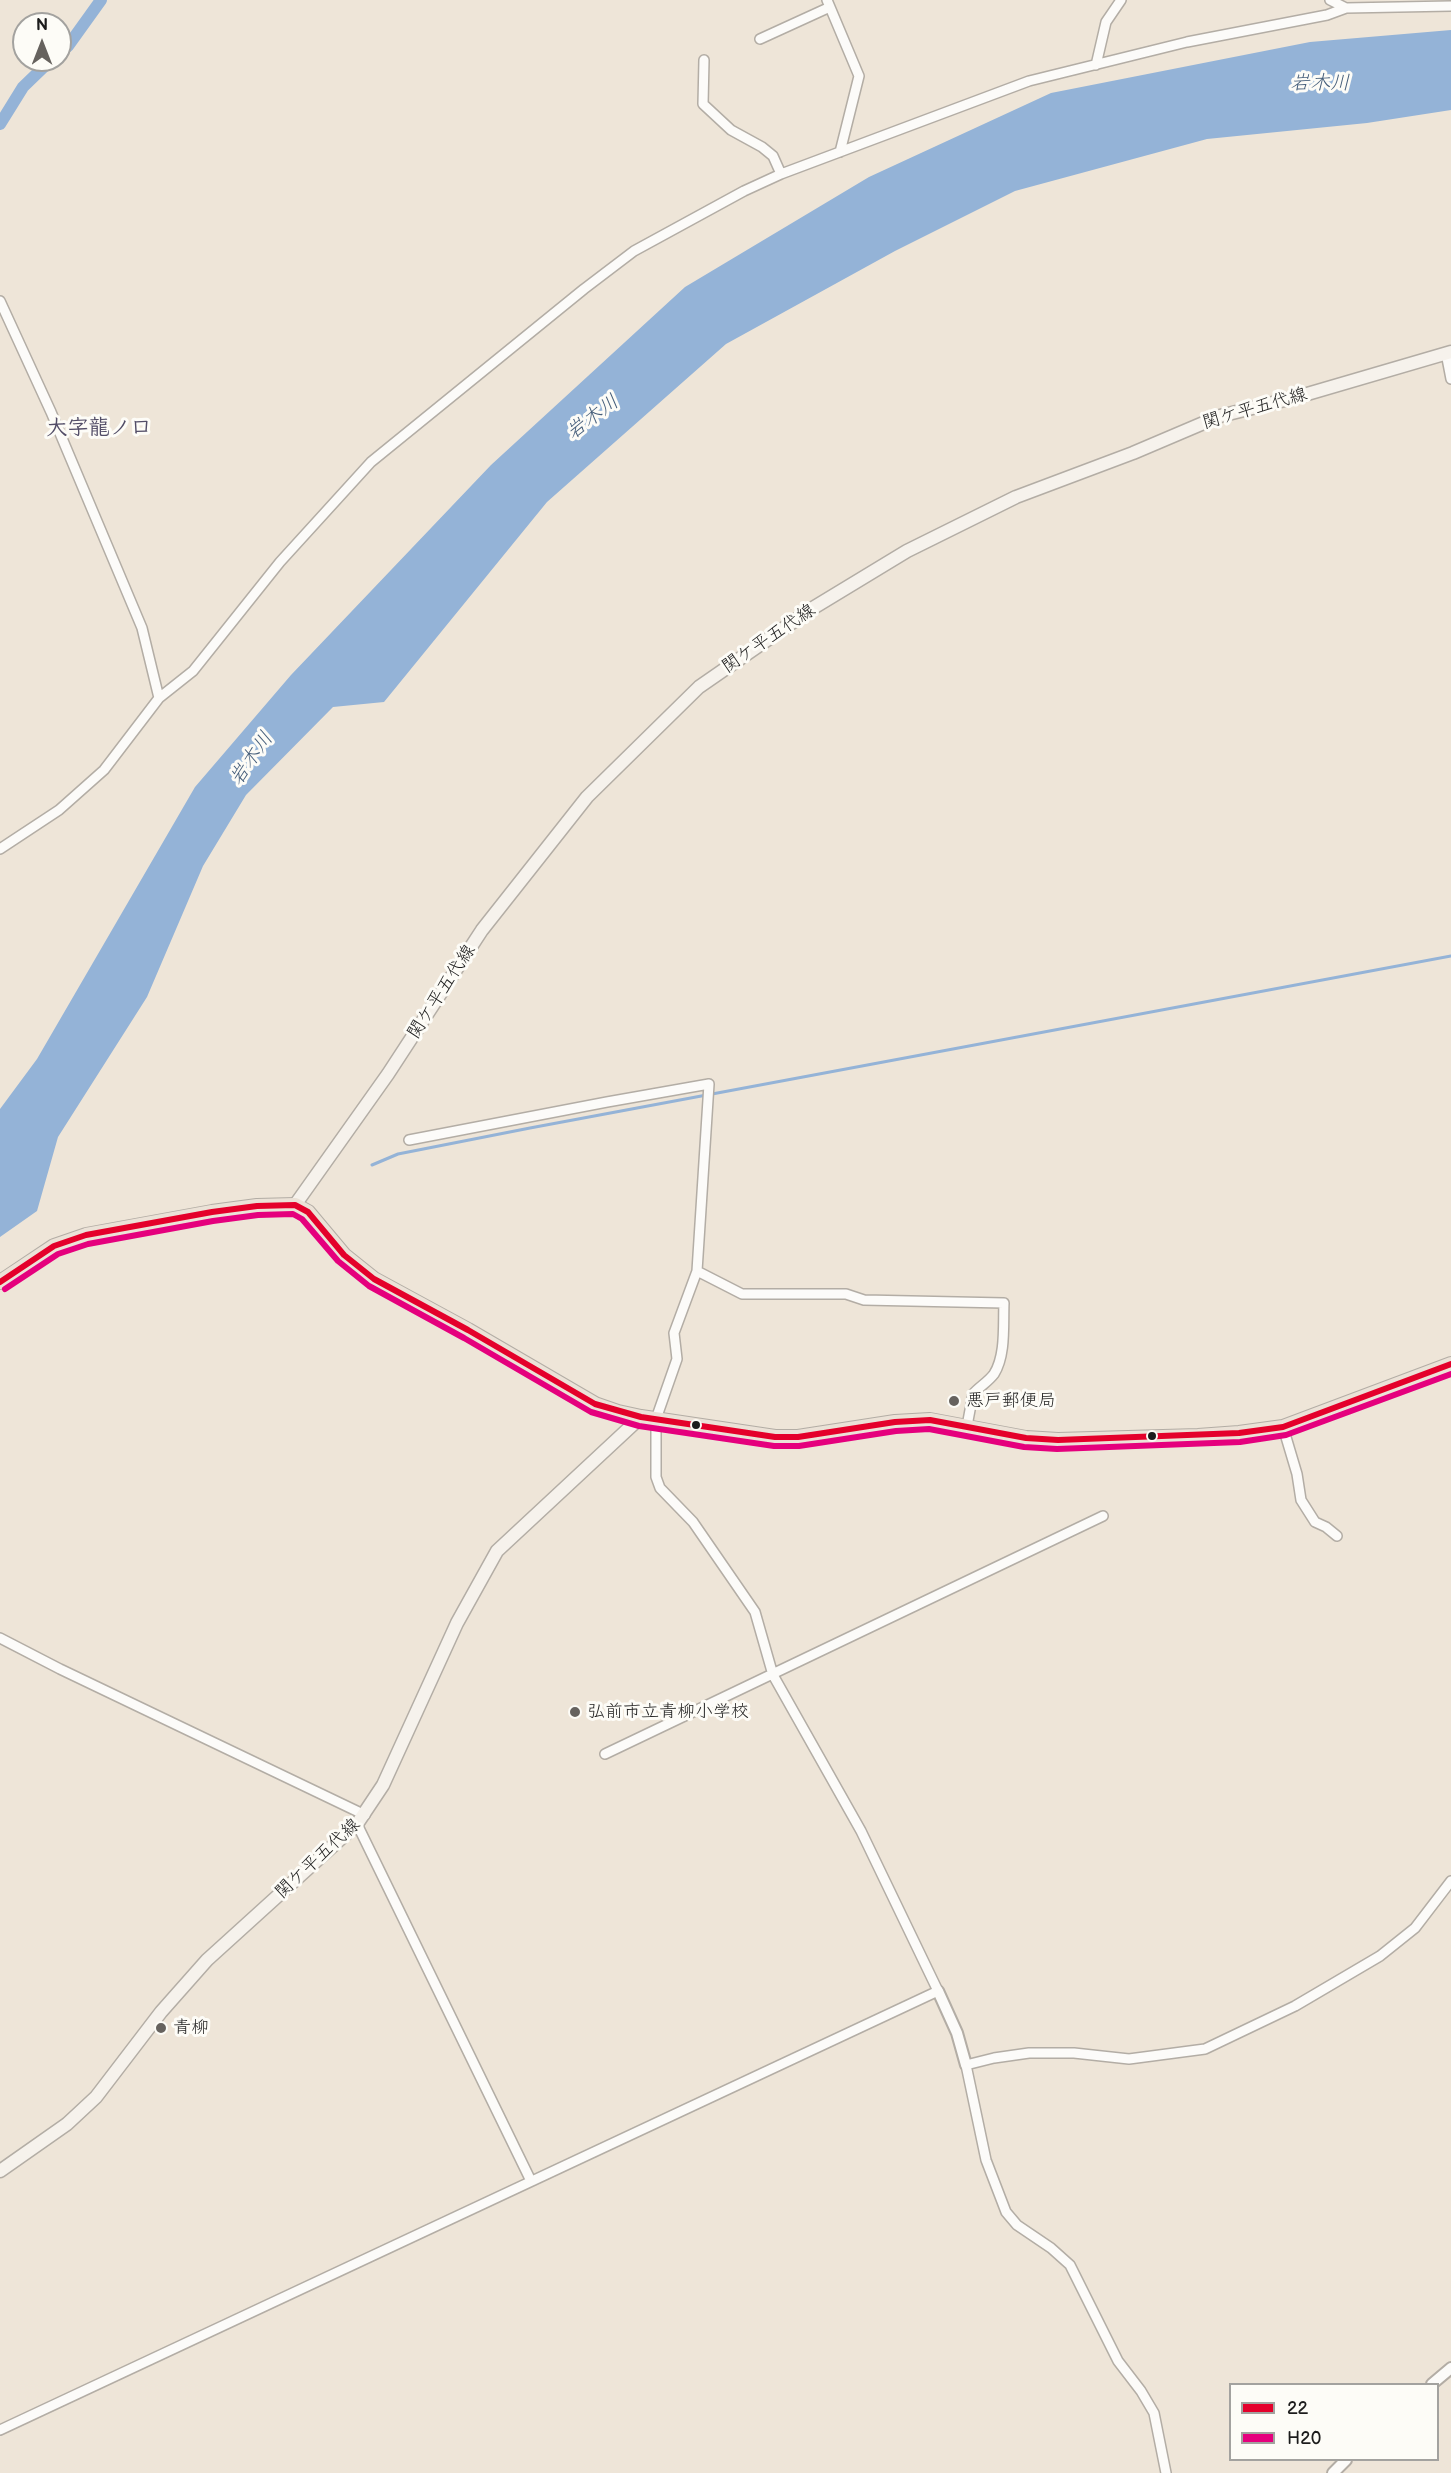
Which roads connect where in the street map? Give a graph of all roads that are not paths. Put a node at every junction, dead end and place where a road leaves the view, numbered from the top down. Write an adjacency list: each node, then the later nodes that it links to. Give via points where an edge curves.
1 (1121, 0): 8 (street, via 1106,22)
2 (1330, 0): 5 (street)
3 (829, 3): 6 (street); 9 (street, via 859,76)
4 (1451, 6): 5 (street)
5 (1346, 8): 8 (street)
6 (760, 39)
7 (704, 60): 10 (street, via 703,104 731,130 773,156)
8 (1096, 65): 9 (street, via 1029,81)
9 (840, 152): 10 (street)
10 (781, 174): 14 (street, via 634,251 371,462 280,562 193,671)
11 (0, 301): 14 (street, via 142,628)
12 (1448, 352): 13 (street); 17 (main road, 関ケ平五代線, via 1220,416 1016,497 908,551 813,608 699,687 587,797 482,930 388,1074)
13 (1451, 379)
14 (159, 698): 15 (street, via 104,770 59,810)
15 (0, 849)
16 (409, 1140): 18 (street, via 709,1084)
17 (295, 1205): 19 (main road, via 224,1210 86,1235 54,1246); 21 (main road, via 308,1212 344,1255 374,1279 595,1404)
18 (697, 1271): 22 (street, via 674,1333 677,1359); 23 (street, via 742,1294 846,1294 864,1300 1004,1303 996,1371 973,1394)
19 (0, 1282)
20 (1451, 1364): 24 (main road)
21 (641, 1417): 22 (main road); 30 (main road, 関ケ平五代線, via 497,1551 457,1623 383,1785)
22 (656, 1419): 23 (main road, via 775,1437 930,1420); 28 (street, via 656,1477 660,1488 693,1522 755,1612)
23 (968, 1426): 24 (main road, via 1058,1440 1198,1436)
24 (1283, 1427): 26 (street, via 1301,1500 1315,1522)
25 (1103, 1516): 28 (street)
26 (1337, 1536)
27 (0, 1638): 30 (street)
28 (773, 1675): 29 (street); 32 (street, via 861,1831)
29 (605, 1754)
30 (361, 1820): 34 (main road, 関ケ平五代線, via 207,1960 161,2012 96,2097 67,2124); 35 (street)
31 (1451, 1881): 33 (street, via 1415,1928 1380,1956 1295,2006 1205,2049 1130,2059 1029,2053)
32 (938, 1991): 33 (street); 35 (street)
33 (966, 2065): 40 (street, via 986,2160 1006,2211 1017,2225 1070,2265 1118,2361 1154,2413)
34 (0, 2171)
35 (531, 2181): 38 (street)
36 (1451, 2368): 37 (street)
37 (1434, 2383)
38 (0, 2430)
39 (1345, 2461): 41 (street)
40 (1166, 2473)
41 (1333, 2473)

